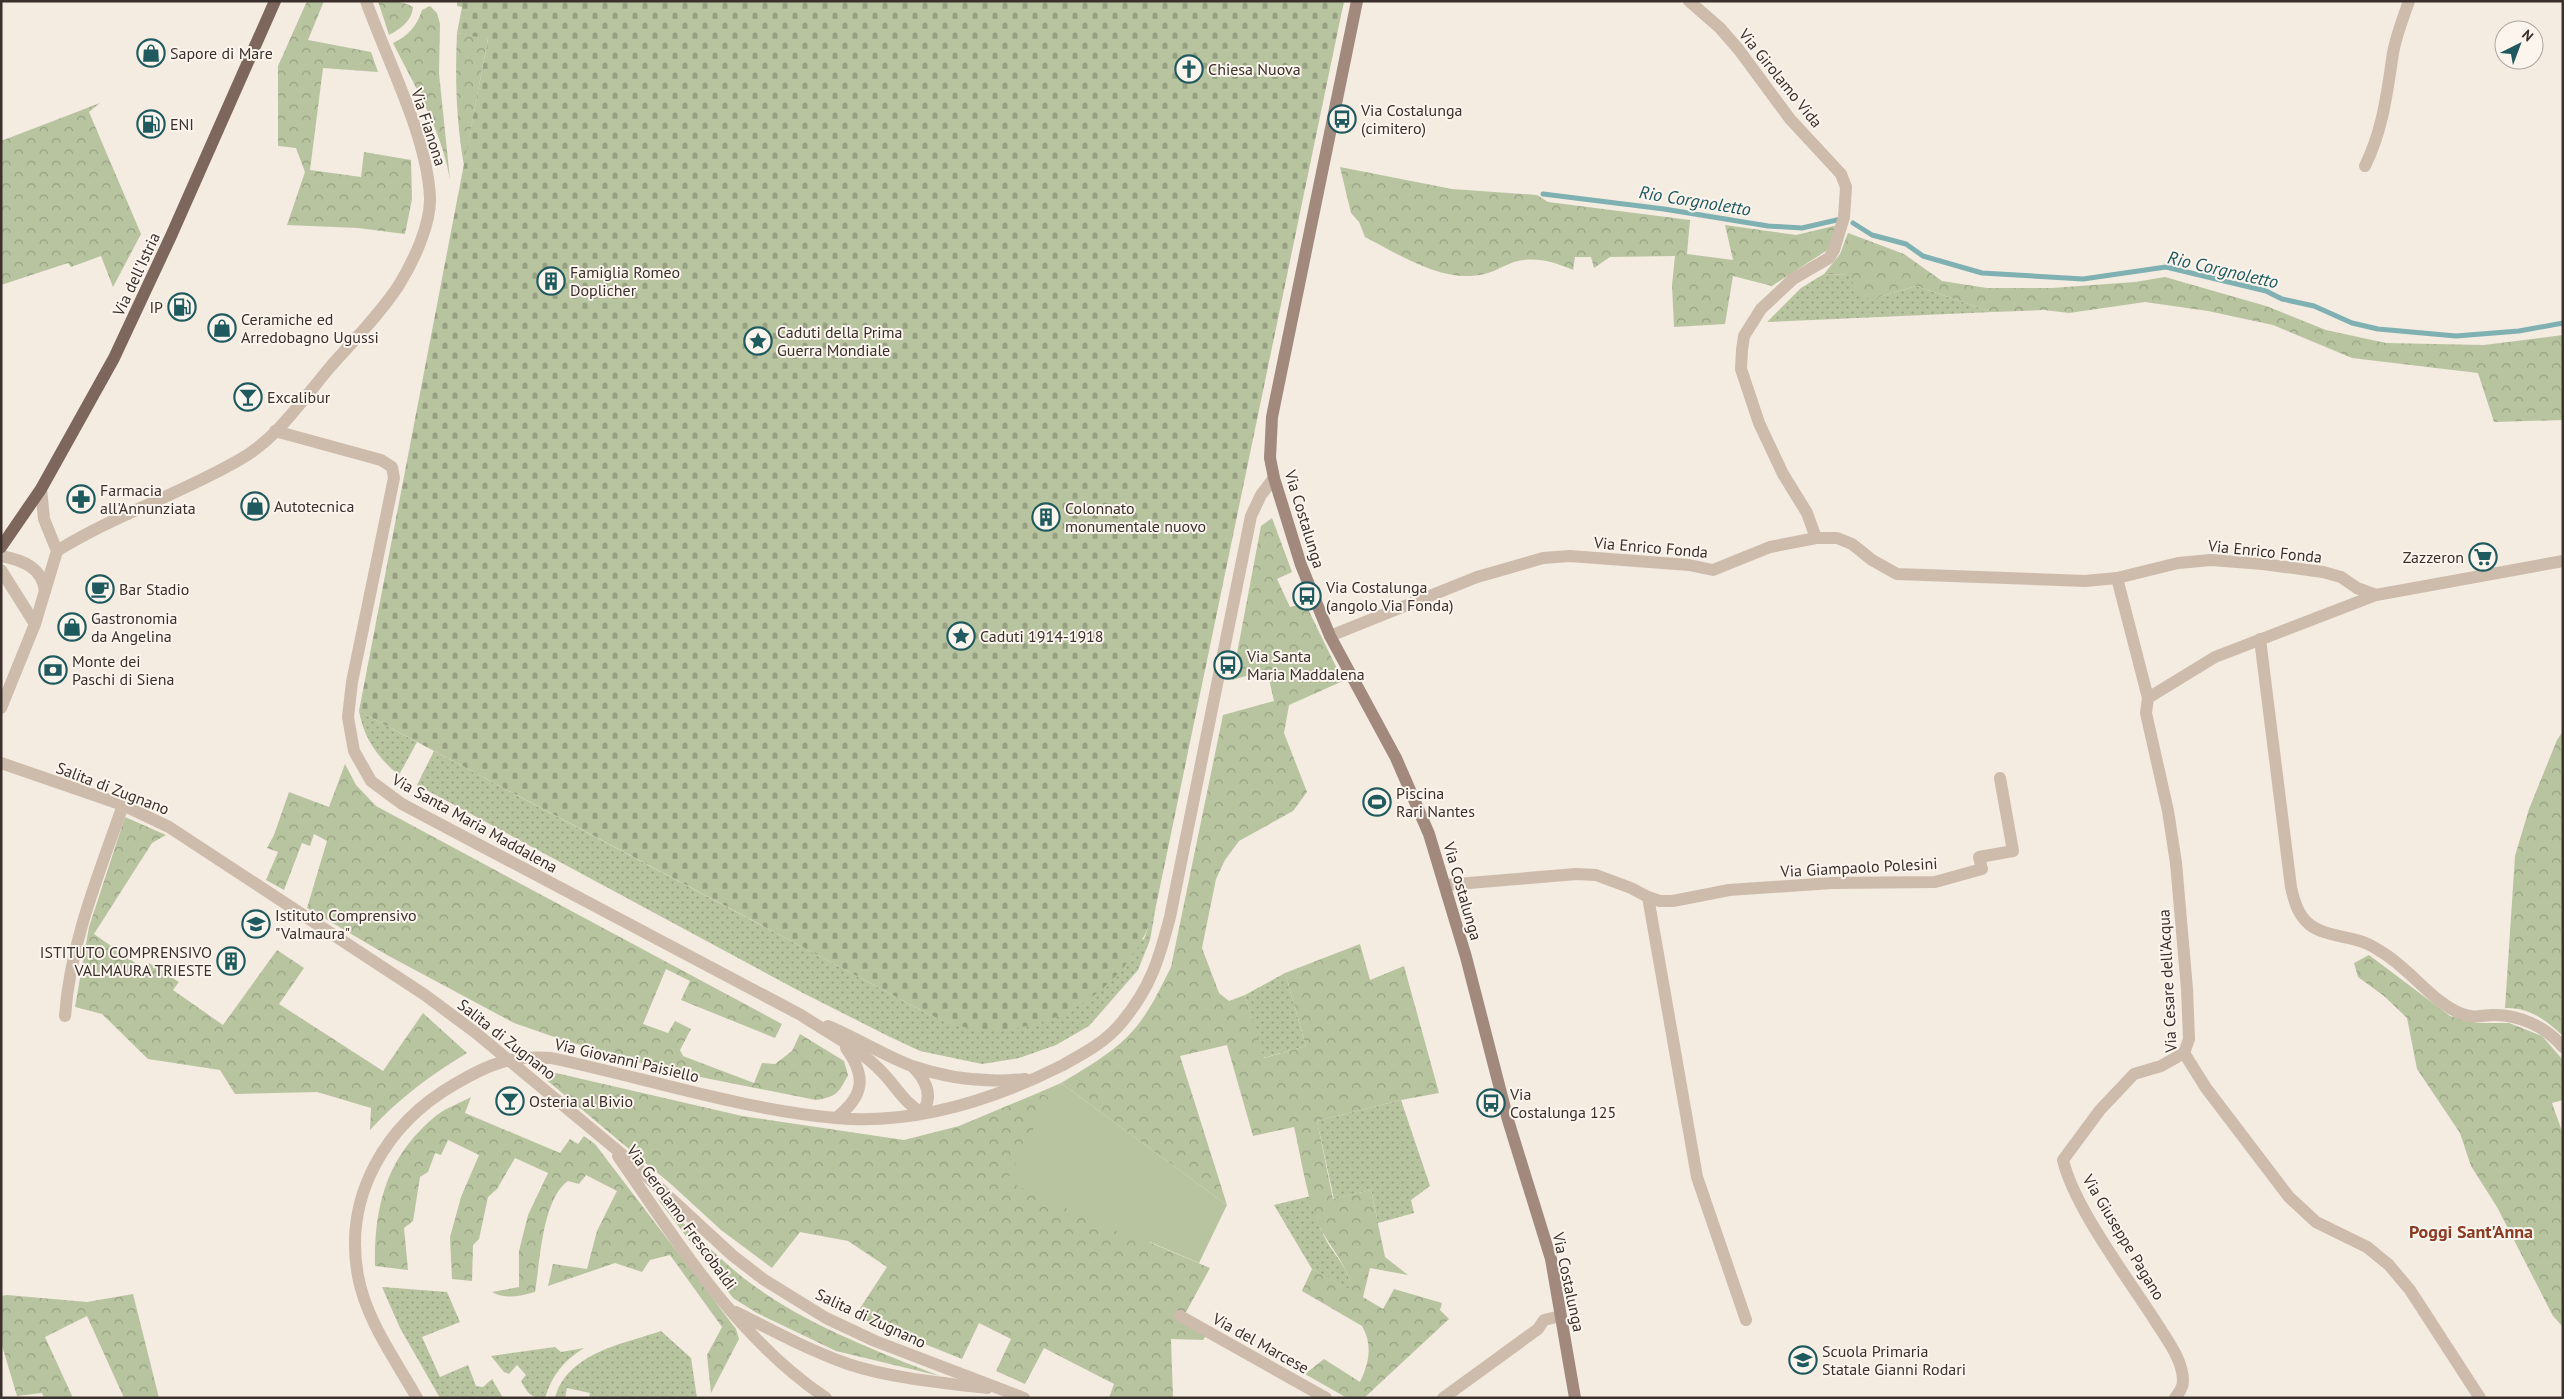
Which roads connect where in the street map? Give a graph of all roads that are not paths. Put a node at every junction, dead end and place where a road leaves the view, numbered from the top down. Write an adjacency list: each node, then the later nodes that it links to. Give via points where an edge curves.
1 (275, 1): 9 (main road, Via dell'Istria, via 118,349)
2 (366, 1): 7 (street, Via Fianona, via 416,131 428,172 430,200 420,246 398,286)
3 (1357, 1): 8 (street, Via Costalunga, via 1272,417 1270,458)
4 (1689, 1): 10 (street, Via Girolamo Vida, via 1739,50 1790,119 1841,174 1846,188 1844,217 1829,258 1793,279 1761,309 1744,336 1742,350 1741,369 1759,423 1783,474 1807,513)
5 (2409, 1): 6 (street, via 2393,52 2384,115 2376,144)
6 (2365, 166)
7 (275, 431): 12 (street, Via Fianona, via 240,460 96,528); 29 (street, Via Santa Maria Maddalena, via 381,460 392,467 394,478 352,682 348,717 354,751 371,782 402,804)
8 (1274, 478): 20 (street, Via Costalunga, via 1301,565); 36 (street, Via Santa Maria Maddalena, via 1251,516 1170,917 1157,966 1142,995 1121,1024 1090,1051)
9 (41, 489): 11 (main road, Via dell'Istria); 12 (street, via 44,519)
10 (1816, 538): 16 (street, Via Enrico Fonda, via 1837,538 1852,544 1897,574 2085,581); 20 (street, Via Enrico Fonda, via 1770,547 1713,570 1689,565 1570,556 1543,558 1477,577)
11 (1, 547)
12 (57, 551): 17 (street)
13 (1, 556): 17 (street, via 18,559 31,566 41,576)
14 (2563, 561): 18 (street)
15 (1, 570): 19 (street)
16 (2117, 578): 18 (street, Via Enrico Fonda, via 2178,563 2220,560 2323,572 2341,577); 22 (street)
17 (46, 593): 19 (street)
18 (2376, 595): 21 (street)
19 (36, 624): 23 (street)
20 (1330, 636): 27 (street, Via Costalunga, via 1396,758 1429,834)
21 (2260, 639): 22 (street, via 2215,657); 32 (street, via 2291,887 2300,915 2319,930 2362,941 2383,952 2462,1014 2480,1018 2512,1016 2533,1023)
22 (2148, 698): 33 (street, Via Cesare dell'Acqua, via 2146,713 2176,863 2187,989 2189,1040)
23 (1, 708)
24 (1, 763): 26 (street, Salita di Zugnano)
25 (2000, 778): 28 (street, Via Giampaolo Polesini, via 2013,851 1978,857 1982,869 1935,882 1832,883 1729,890 1673,901)
26 (122, 805): 30 (street, via 81,928); 34 (street, Salita di Zugnano, via 191,840 425,995)
27 (1445, 886): 28 (street, Via Giampaolo Polesini, via 1569,874 1596,875); 42 (street, Via Costalunga, via 1508,1120 1551,1259)
28 (1648, 897): 43 (street, via 1697,1177)
29 (801, 1015): 31 (street, Via Santa Maria Maddalena); 35 (street, Via Santa Maria Maddalena)
30 (65, 1016)
31 (842, 1042): 37 (street, Via Santa Maria Maddalena, via 863,1055 909,1105); 38 (street, Via Santa Maria Maddalena, via 856,1061 861,1079 850,1107)
32 (2563, 1047)
33 (2184, 1053): 51 (street, Via Giuseppe Pagano, via 2161,1066 2134,1074 2100,1110 2063,1160 2066,1174 2091,1220 2171,1346 2183,1381); 52 (street, Via Cesare dell'Acqua, via 2206,1088 2289,1197 2316,1222 2367,1248 2389,1265 2410,1290)
34 (510, 1059): 38 (street, Via Giovanni Paisiello, via 529,1056 551,1058 710,1096); 39 (street, Salita di Zugnano); 45 (street, Via Giovanni Paisiello, via 469,1075 411,1115 382,1151 364,1186 356,1227 358,1276 375,1325)
35 (910, 1065): 36 (street, Via Santa Maria Maddalena, via 966,1080 993,1082); 37 (street, Via Santa Maria Maddalena, via 927,1086 928,1100)
36 (1038, 1078): 37 (street, Via Santa Maria Maddalena, via 982,1100)
37 (922, 1113): 38 (street, Via Giovanni Paisiello, via 880,1118)
38 (836, 1118)
39 (609, 1144): 40 (street, Via Gerolamo Frescobaldi); 44 (street, Salita di Zugnano, via 732,1255 798,1301 826,1318 876,1340)
40 (730, 1309): 44 (street, Via Gerolamo Frescobaldi, via 808,1349 850,1365 933,1382); 46 (street, Via Gerolamo Frescobaldi, via 776,1359)
41 (1180, 1316): 48 (street, Via del Marcese)
42 (1562, 1316): 49 (street, via 1544,1320 1538,1329); 50 (street, Via Costalunga)
43 (1746, 1320)
44 (1007, 1390): 47 (street, Salita di Zugnano)
45 (417, 1398)
46 (826, 1398)
47 (1024, 1398)
48 (1326, 1398)
49 (1443, 1398)
50 (1575, 1398)
51 (2175, 1398)
52 (2480, 1398)

